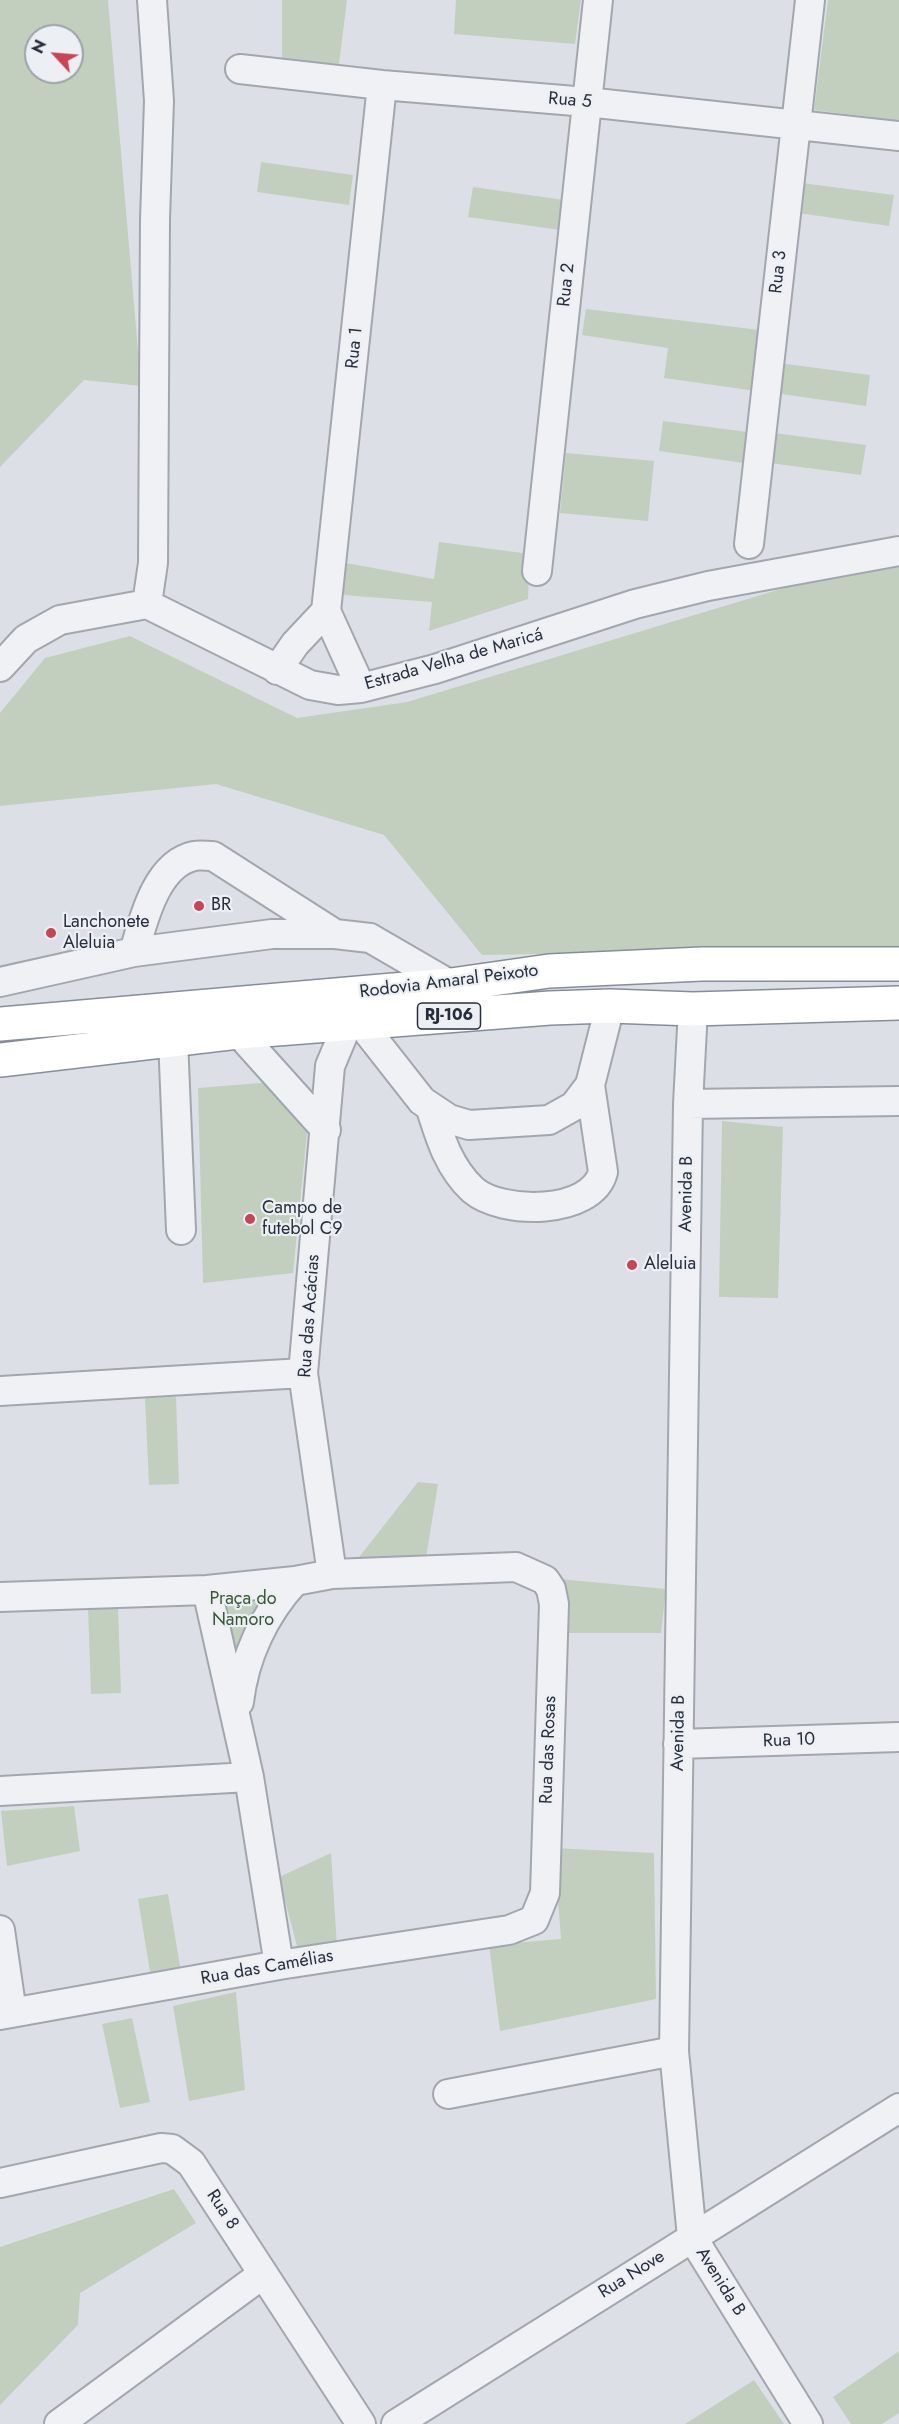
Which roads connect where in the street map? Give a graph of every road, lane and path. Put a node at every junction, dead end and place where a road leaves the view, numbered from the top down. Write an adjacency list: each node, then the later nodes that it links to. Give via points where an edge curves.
1 (152, 0): 12 (street, via 159,101 153,563)
2 (598, 0): 6 (street, Rua 2)
3 (810, 0): 7 (street, Rua 3)
4 (240, 69): 5 (street, Rua 5)
5 (382, 85): 6 (street, Rua 5); 13 (street, Rua 1)
6 (587, 102): 7 (street, Rua 5); 11 (street, Rua 2)
7 (796, 124): 8 (street, Rua 5); 9 (street, Rua 3)
8 (899, 136)
9 (749, 544)
10 (899, 551): 16 (street, Estrada Velha de Maricá, via 698,588 635,604 435,669)
11 (537, 571)
12 (147, 604): 14 (street, via 60,620 26,639); 15 (street, Estrada Velha de Maricá)
13 (326, 610): 15 (street); 16 (street)
14 (0, 667)
15 (277, 670): 16 (street, Estrada Velha de Maricá, via 310,685 338,690)
16 (361, 688)
17 (335, 934): 18 (street, via 272,934); 18 (street, via 213,856 193,856 171,868 149,901); 21 (street, via 370,938)
18 (134, 952): 20 (street)
19 (899, 964): 21 (highway, Rodovia Amaral Peixoto / RJ-106, via 702,964 549,971)
20 (0, 982)
21 (451, 985): 26 (highway, Rodovia Amaral Peixoto / RJ-106)
22 (899, 1003): 24 (highway, Rodovia Amaral Peixoto / RJ-106)
23 (610, 1006): 24 (highway, Rodovia Amaral Peixoto / RJ-106); 25 (highway, Rodovia Amaral Peixoto / RJ-106); 30 (street)
24 (693, 1009): 32 (street, Avenida B)
25 (354, 1022): 27 (highway, Rodovia Amaral Peixoto / RJ-106); 33 (street); 34 (street, Rua das Acácias, via 330,1066)
26 (0, 1024)
27 (238, 1032): 28 (highway, Rodovia Amaral Peixoto / RJ-106); 34 (street)
28 (173, 1039): 29 (highway, Rodovia Amaral Peixoto / RJ-106); 35 (street)
29 (0, 1060)
30 (590, 1085): 33 (street, via 574,1106 549,1120 469,1125); 33 (street, via 603,1172 592,1192 568,1203 525,1207 490,1200 474,1191 444,1150)
31 (899, 1101): 32 (street)
32 (688, 1104): 44 (street, Avenida B)
33 (431, 1109)
34 (326, 1130): 36 (street, Rua das Acácias)
35 (182, 1230)
36 (303, 1374): 37 (street); 38 (street, Rua das Acácias)
37 (0, 1391)
38 (332, 1574): 39 (street); 47 (street, Rua das Rosas, via 516,1567 545,1580 551,1589 554,1604 545,1893)
39 (295, 1581): 40 (street); 42 (street, via 275,1604 253,1646)
40 (207, 1590): 41 (street); 42 (street)
41 (0, 1596)
42 (237, 1716): 45 (street)
43 (899, 1737): 44 (street, Rua 10)
44 (678, 1744): 51 (street, Avenida B)
45 (249, 1777): 46 (street); 49 (street)
46 (0, 1791)
47 (534, 1920): 49 (street, Rua das Camélias, via 508,1930)
48 (0, 1930): 50 (street)
49 (279, 1965): 50 (street, Rua das Camélias)
50 (6, 2014)
51 (674, 2051): 52 (street); 55 (street, Avenida B)
52 (448, 2094)
53 (899, 2108): 55 (street, Rua Nove)
54 (0, 2183): 56 (street, Rua 8, via 161,2148 172,2149 191,2163)
55 (692, 2237): 59 (street, Rua Nove); 60 (street, Avenida B)
56 (263, 2274): 57 (street); 58 (street, Rua 8)
57 (59, 2424)
58 (361, 2424)
59 (396, 2424)
60 (808, 2424)

